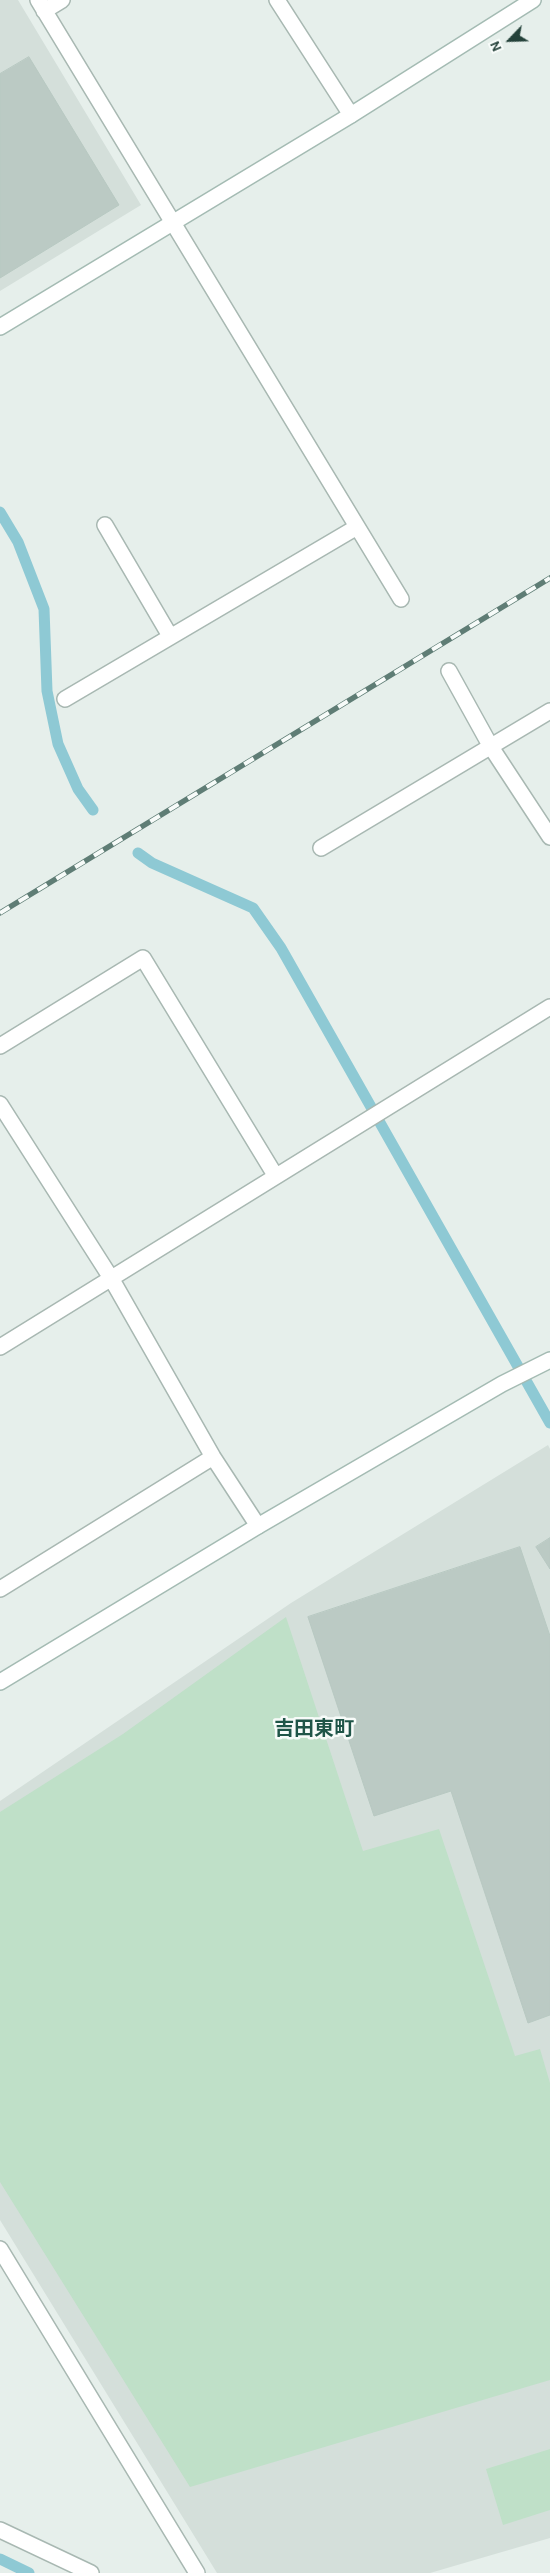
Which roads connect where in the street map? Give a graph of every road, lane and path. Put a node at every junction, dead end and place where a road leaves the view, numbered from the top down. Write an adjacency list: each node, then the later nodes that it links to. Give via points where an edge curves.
1 (62, 0): 4 (street)
2 (277, 0): 5 (street)
3 (533, 0): 5 (street)
4 (41, 5): 6 (street)
5 (351, 115): 6 (street)
6 (172, 221): 7 (street); 9 (street)
7 (0, 327)
8 (105, 525): 11 (street)
9 (357, 527): 10 (street); 11 (street)
10 (401, 599)
11 (170, 636): 13 (street)
12 (449, 671): 15 (street)
13 (65, 699)
14 (550, 711): 15 (street)
15 (491, 746): 16 (street); 17 (street)
16 (550, 837)
17 (321, 848)
18 (550, 1007): 21 (street)
19 (0, 1046): 21 (street, via 143,958)
20 (0, 1104): 22 (street)
21 (275, 1175): 22 (street)
22 (111, 1278): 23 (street); 25 (street)
23 (0, 1347)
24 (550, 1360): 26 (street, via 502,1384)
25 (213, 1457): 26 (street); 27 (street)
26 (258, 1526): 28 (street)
27 (0, 1590)
28 (0, 1682)
29 (0, 2249): 32 (street)
30 (0, 2530): 31 (street)
31 (91, 2573)
32 (197, 2573)

